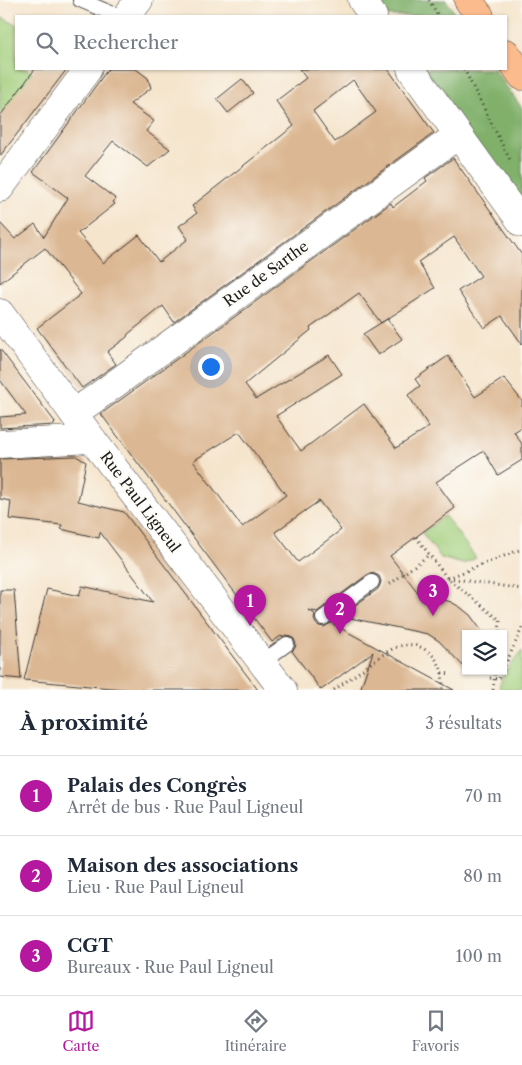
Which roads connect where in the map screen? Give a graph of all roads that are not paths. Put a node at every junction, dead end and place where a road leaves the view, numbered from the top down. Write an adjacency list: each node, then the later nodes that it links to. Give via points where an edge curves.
1 (80, 0): 5 (lane)
2 (139, 0): 6 (street)
3 (362, 0): 7 (street)
4 (468, 0): 8 (main road)
5 (116, 15)
6 (128, 15)
7 (372, 15)
8 (479, 15)
9 (507, 54): 12 (main road)
10 (87, 70): 14 (street)
11 (412, 70): 13 (street)
12 (522, 76)
13 (458, 134): 15 (street); 17 (street, Rue de Sarthe)
14 (0, 188)
15 (522, 223)
16 (0, 313): 17 (street, Rue Paul Ligneul)
17 (73, 413): 18 (street, Rue Paul Ligneul)
18 (92, 439): 19 (street); 23 (street, Rue Paul Ligneul)
19 (0, 444)
20 (372, 582): 21 (lane)
21 (323, 618)
22 (287, 644): 23 (lane)
23 (262, 662): 24 (street, Rue Paul Ligneul)
24 (283, 690)

